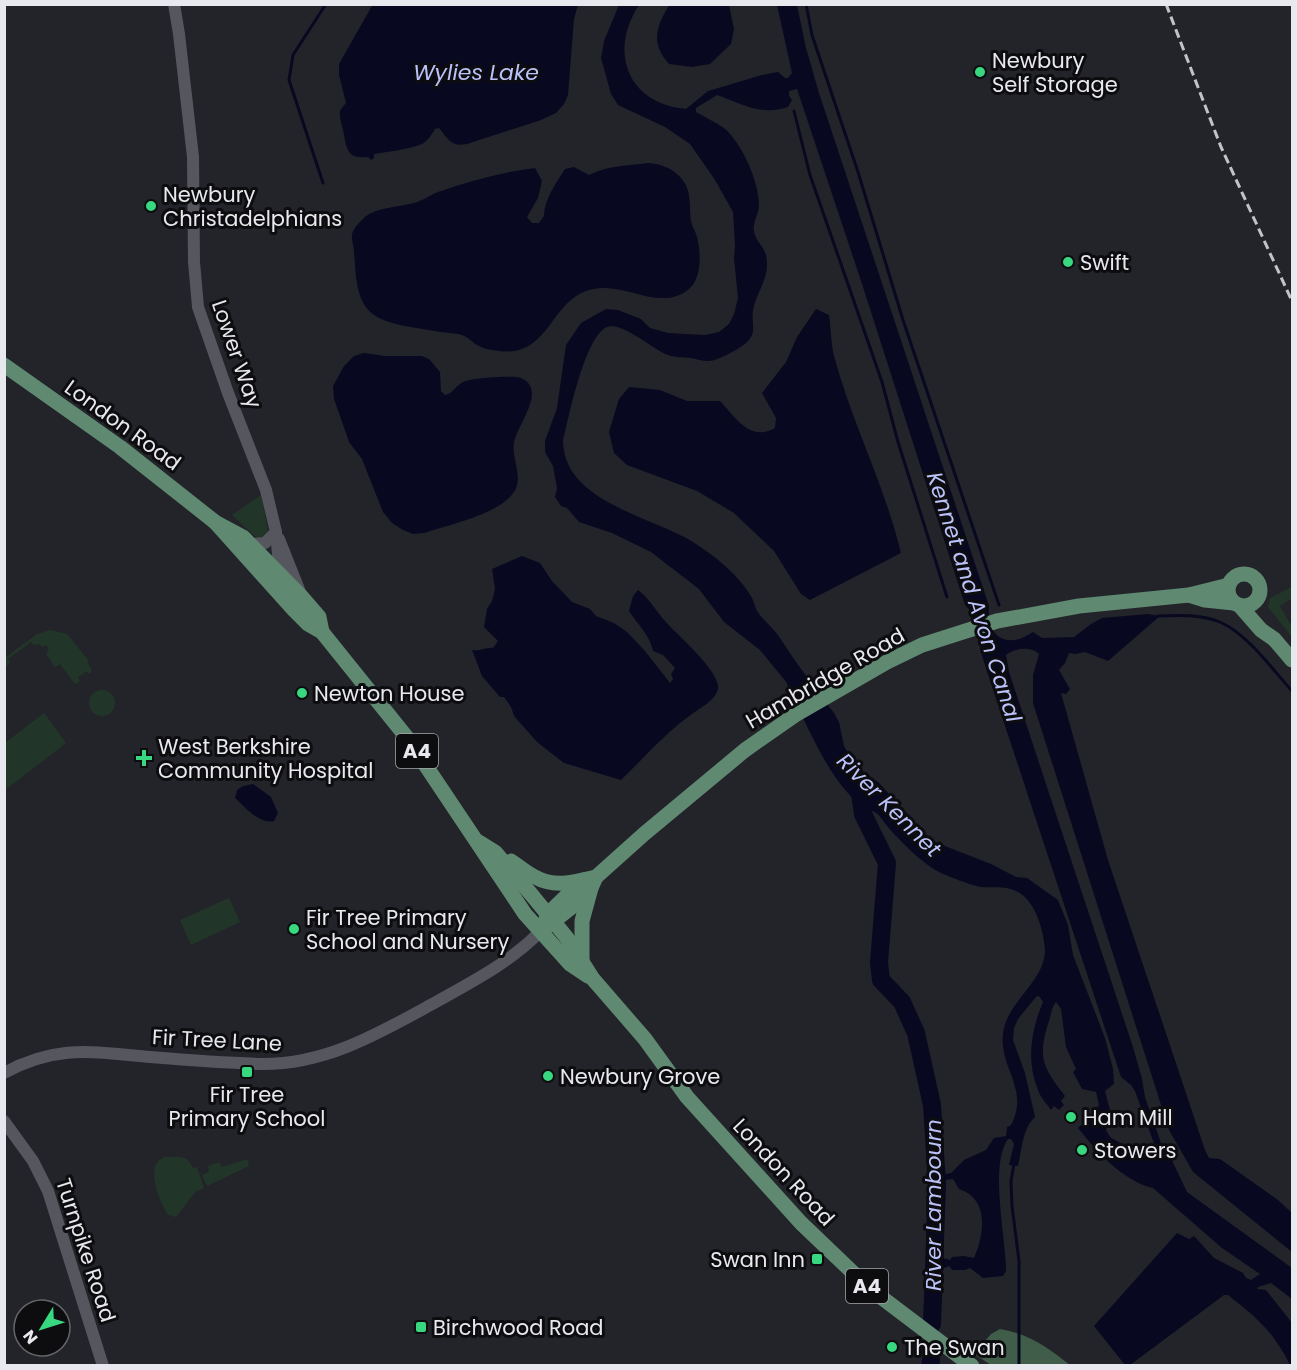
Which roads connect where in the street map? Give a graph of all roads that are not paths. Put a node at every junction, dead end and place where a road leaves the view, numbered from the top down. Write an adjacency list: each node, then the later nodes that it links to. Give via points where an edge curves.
1 (174, 4): 4 (street, Lower Way, via 193,157 198,307 266,490)
2 (4, 365): 3 (main road, London Road / A4, via 120,447)
3 (215, 522): 5 (main road, London Road / A4); 9 (main road, London Road / A4, via 263,577)
4 (276, 532): 5 (street, via 265,543); 6 (street, Lower Way); 9 (street, Lower Way, via 284,549)
5 (251, 544): 6 (main road, London Road / A4)
6 (279, 573): 9 (main road, London Road / A4)
7 (1229, 585): 8 (main road, Hambridge Road); 10 (main road, via 1241,574 1254,577 1261,591); 11 (main road)
8 (1189, 595): 11 (main road, Hambridge Road); 16 (main road, Hambridge Road, via 1079,606 997,621 922,645 795,715 745,750)
9 (295, 599): 14 (main road, London Road / A4, via 308,624 322,632 408,739)
10 (1256, 601): 11 (main road); 12 (main road)
11 (1237, 605): 12 (main road)
12 (1274, 639): 13 (main road)
13 (1293, 660)
14 (479, 842): 15 (main road, London Road / A4); 18 (main road, London Road / A4, via 515,900)
15 (495, 852): 16 (main road, via 542,881 562,885); 17 (main road, London Road / A4)
16 (590, 882): 17 (main road, Hambridge Road); 19 (main road, via 582,921)
17 (551, 918): 18 (main road, Hambridge Road); 19 (main road, London Road / A4)
18 (541, 932): 20 (main road, London Road / A4, via 570,964); 21 (street, Fir Tree Lane, via 510,959 459,989 359,1043 309,1060 254,1064 80,1051 41,1057)
19 (582, 962): 20 (main road, London Road / A4)
20 (593, 979): 24 (main road, London Road / A4, via 645,1039 687,1097 801,1223 869,1288)
21 (4, 1073)
22 (4, 1121): 23 (street, Turnpike Road, via 33,1161 48,1191)
23 (103, 1365)
24 (972, 1365)

